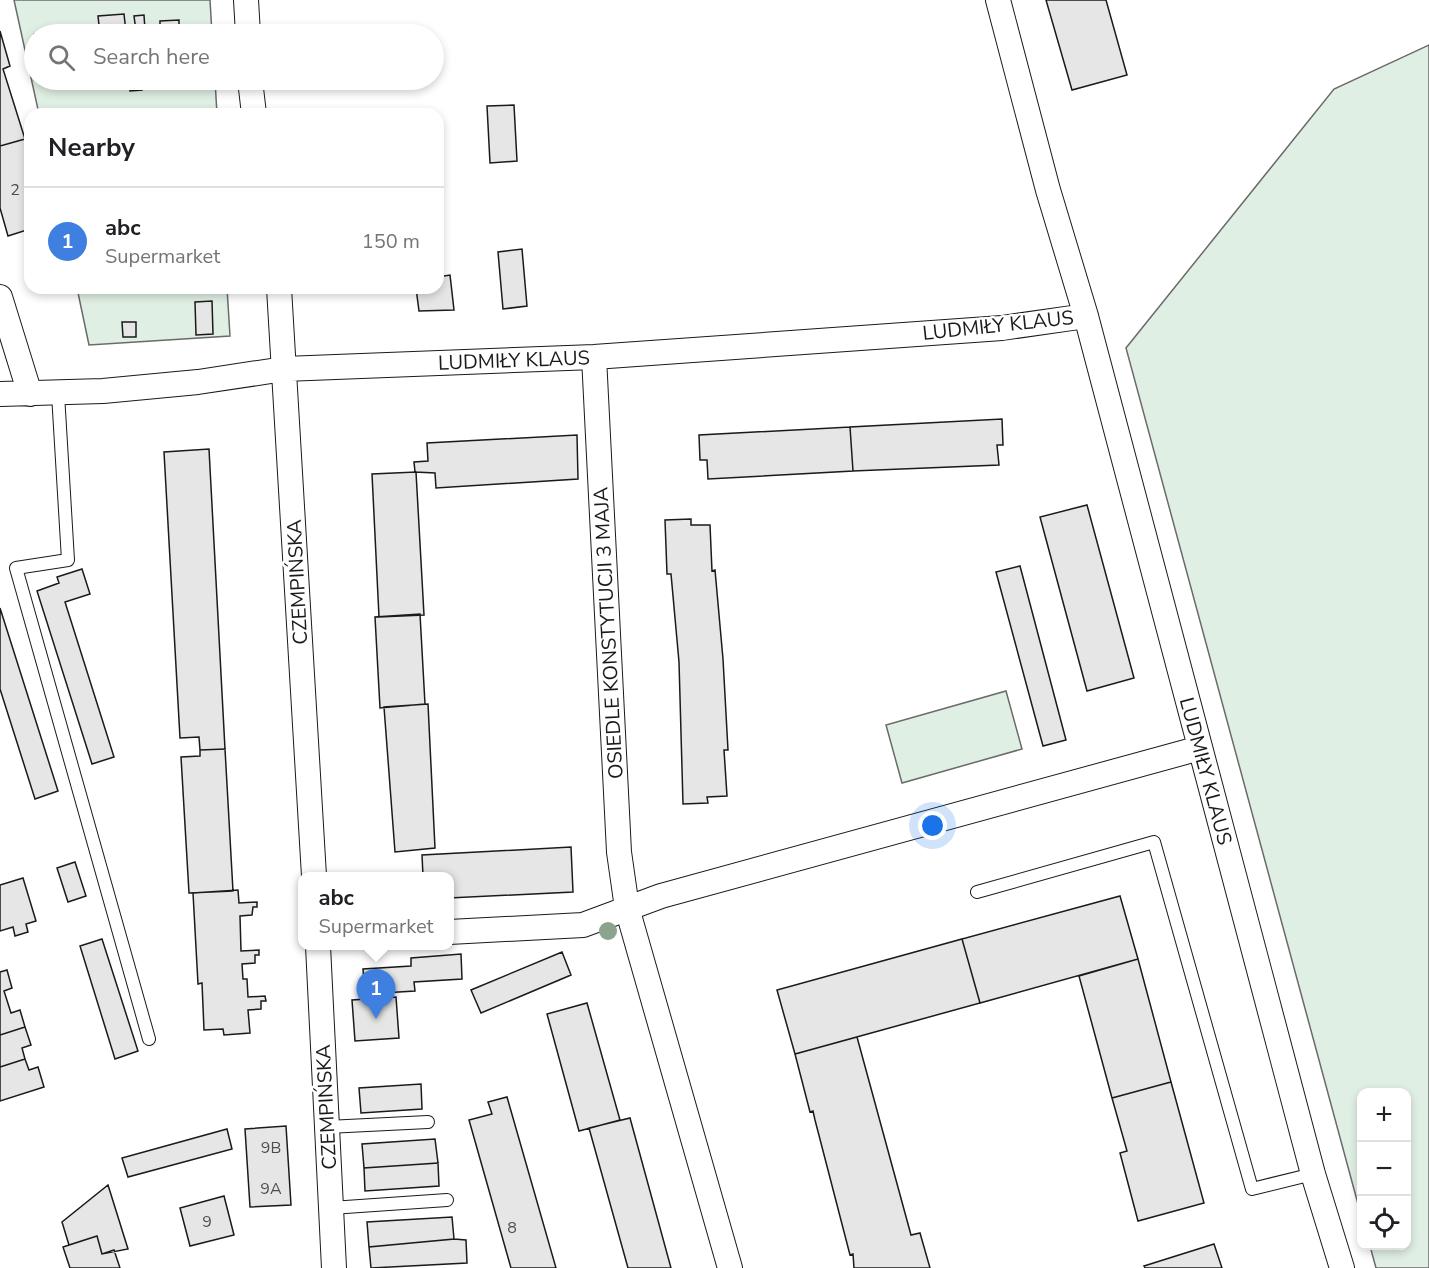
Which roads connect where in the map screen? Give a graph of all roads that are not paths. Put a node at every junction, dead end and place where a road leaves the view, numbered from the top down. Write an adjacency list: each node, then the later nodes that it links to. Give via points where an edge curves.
1 (246, 0): 3 (street)
2 (998, 0): 8 (street)
3 (247, 24)
4 (251, 90): 5 (street)
5 (253, 108)
6 (279, 294): 10 (street, CZEMPIŃSKA)
7 (0, 297): 12 (street)
8 (1086, 316): 9 (street, LUDMIŁY KLAUS, via 1002,328); 14 (street, LUDMIŁY KLAUS)
9 (594, 357): 10 (street, LUDMIŁY KLAUS); 17 (street, OSIEDLE KONSTYTUCJI 3 MAJA, via 619,852)
10 (284, 369): 13 (street, LUDMIŁY KLAUS, via 198,382); 15 (street, CZEMPIŃSKA)
11 (0, 394): 12 (street, LUDMIŁY KLAUS)
12 (30, 394): 13 (street, LUDMIŁY KLAUS)
13 (58, 394): 20 (lane, via 68,560 16,568)
14 (1200, 748): 17 (street); 23 (street, LUDMIŁY KLAUS)
15 (314, 872)
16 (977, 892): 23 (lane, via 1154,842 1252,1189)
17 (627, 908): 18 (street, via 583,925); 27 (street, OSIEDLE KONSTYTUCJI 3 MAJA)
18 (454, 932)
19 (318, 950): 22 (street, CZEMPIŃSKA)
20 (149, 1039)
21 (428, 1122): 22 (lane)
22 (327, 1127): 25 (street, CZEMPIŃSKA)
23 (1312, 1174): 28 (street, LUDMIŁY KLAUS)
24 (447, 1200): 25 (lane)
25 (331, 1208): 26 (street, CZEMPIŃSKA)
26 (334, 1268)
27 (730, 1268)
28 (1342, 1268)

